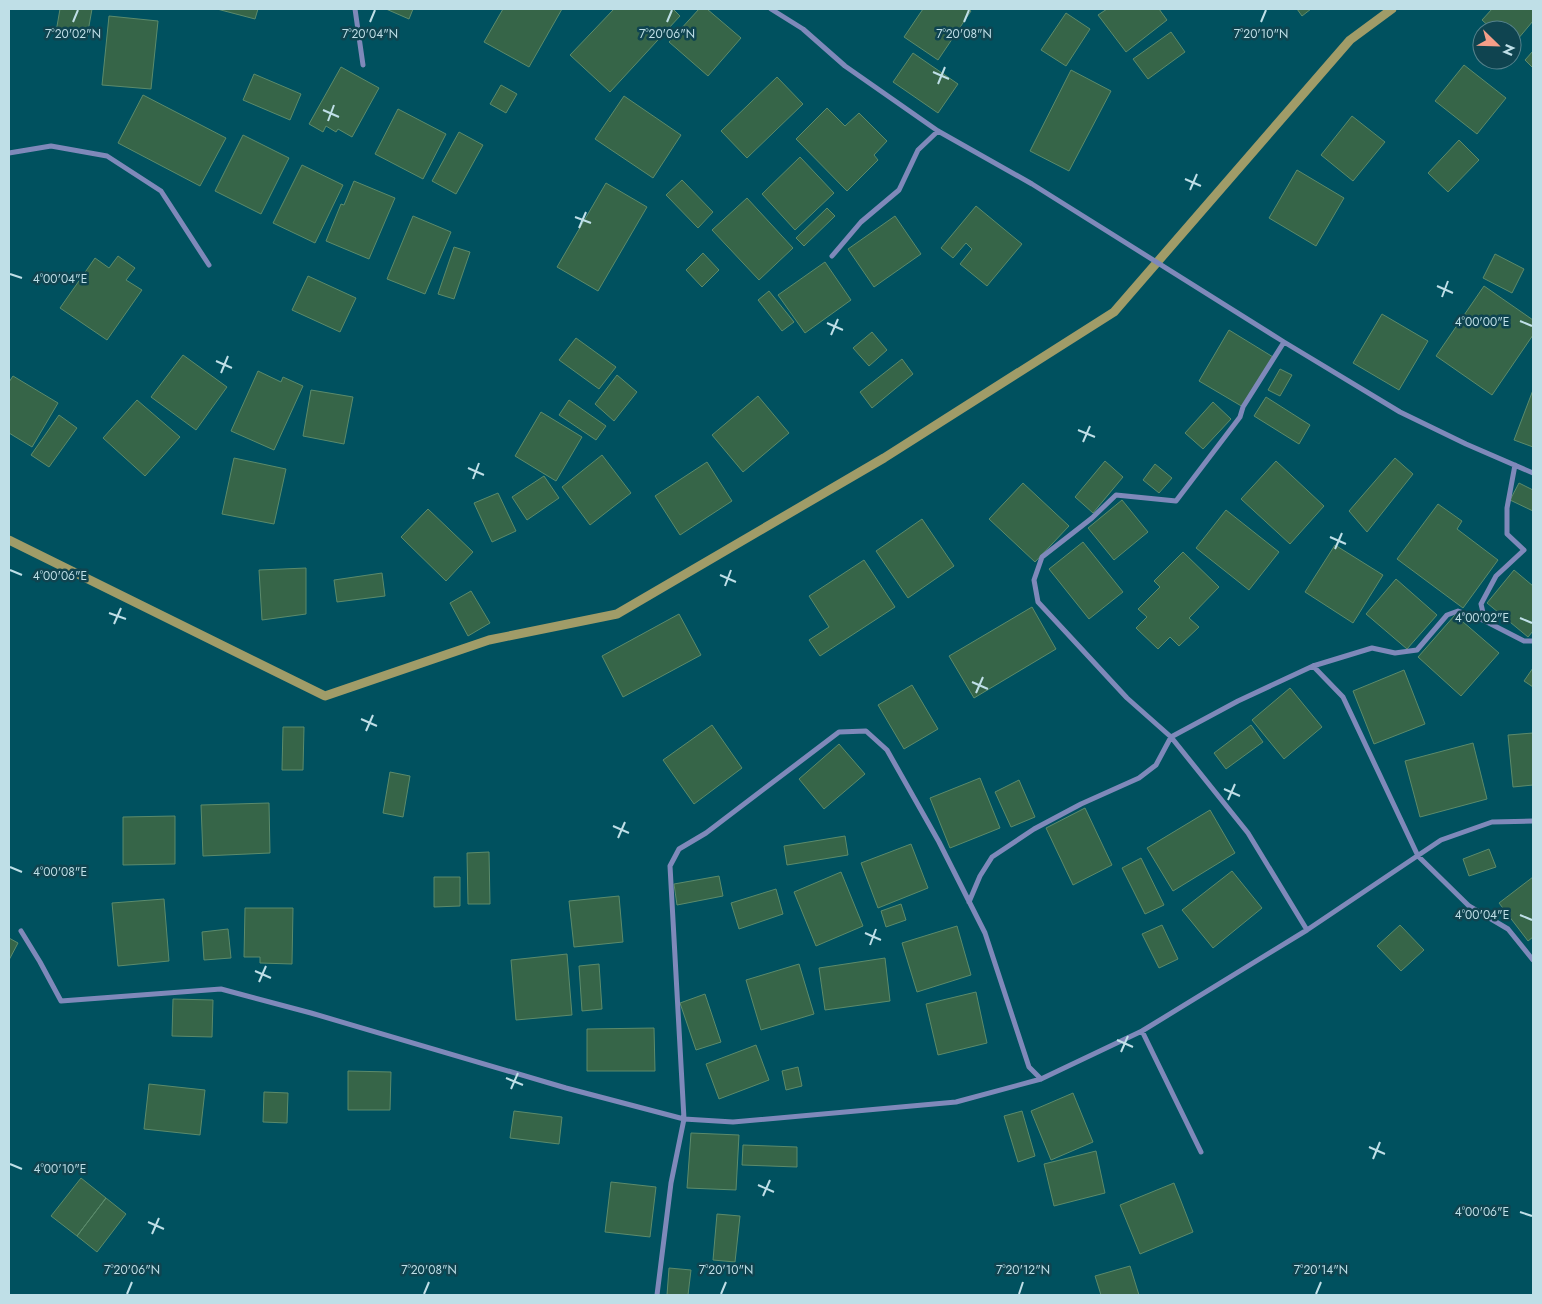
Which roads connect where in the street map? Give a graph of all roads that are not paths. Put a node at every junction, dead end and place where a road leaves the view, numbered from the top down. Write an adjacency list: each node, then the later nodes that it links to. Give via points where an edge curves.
1 (355, 9): 3 (street)
2 (771, 9): 4 (street)
3 (363, 65)
4 (938, 131): 6 (street, via 918,150 899,190 861,222); 8 (street, via 1032,184)
5 (9, 153): 7 (street, via 51,146 107,156 161,191)
6 (832, 256)
7 (208, 265)
8 (1284, 342): 9 (street, via 1400,412); 14 (street, via 1240,416 1176,501 1116,495 1042,557 1034,580 1038,602 1127,698)
9 (1515, 465): 10 (street); 11 (street, via 1507,534 1524,550 1496,576 1481,604)
10 (1533, 472)
11 (1485, 621): 12 (street, via 1524,642); 13 (street, via 1458,611 1447,615 1417,650 1395,653 1372,648)
12 (1533, 641)
13 (1313, 666): 14 (street); 16 (street, via 1343,697)
14 (1170, 737): 17 (street, via 1156,765 1139,778 1034,828 992,857); 18 (street, via 1248,833)
15 (1533, 821): 16 (street, via 1492,822 1441,840)
16 (1418, 856): 18 (street); 20 (street, via 1469,906 1508,929)
17 (969, 902): 22 (street, via 984,934 1029,1067); 23 (street, via 886,750 866,731 839,732 706,833 679,849 670,866)
18 (1307, 930): 21 (street)
19 (21, 931): 23 (street, via 61,1001 221,989)
20 (1533, 960)
21 (1142, 1032): 22 (street); 24 (street)
22 (1041, 1079): 23 (street, via 956,1102 733,1122)
23 (684, 1119): 25 (street, via 671,1183)
24 (1201, 1152)
25 (657, 1295)

